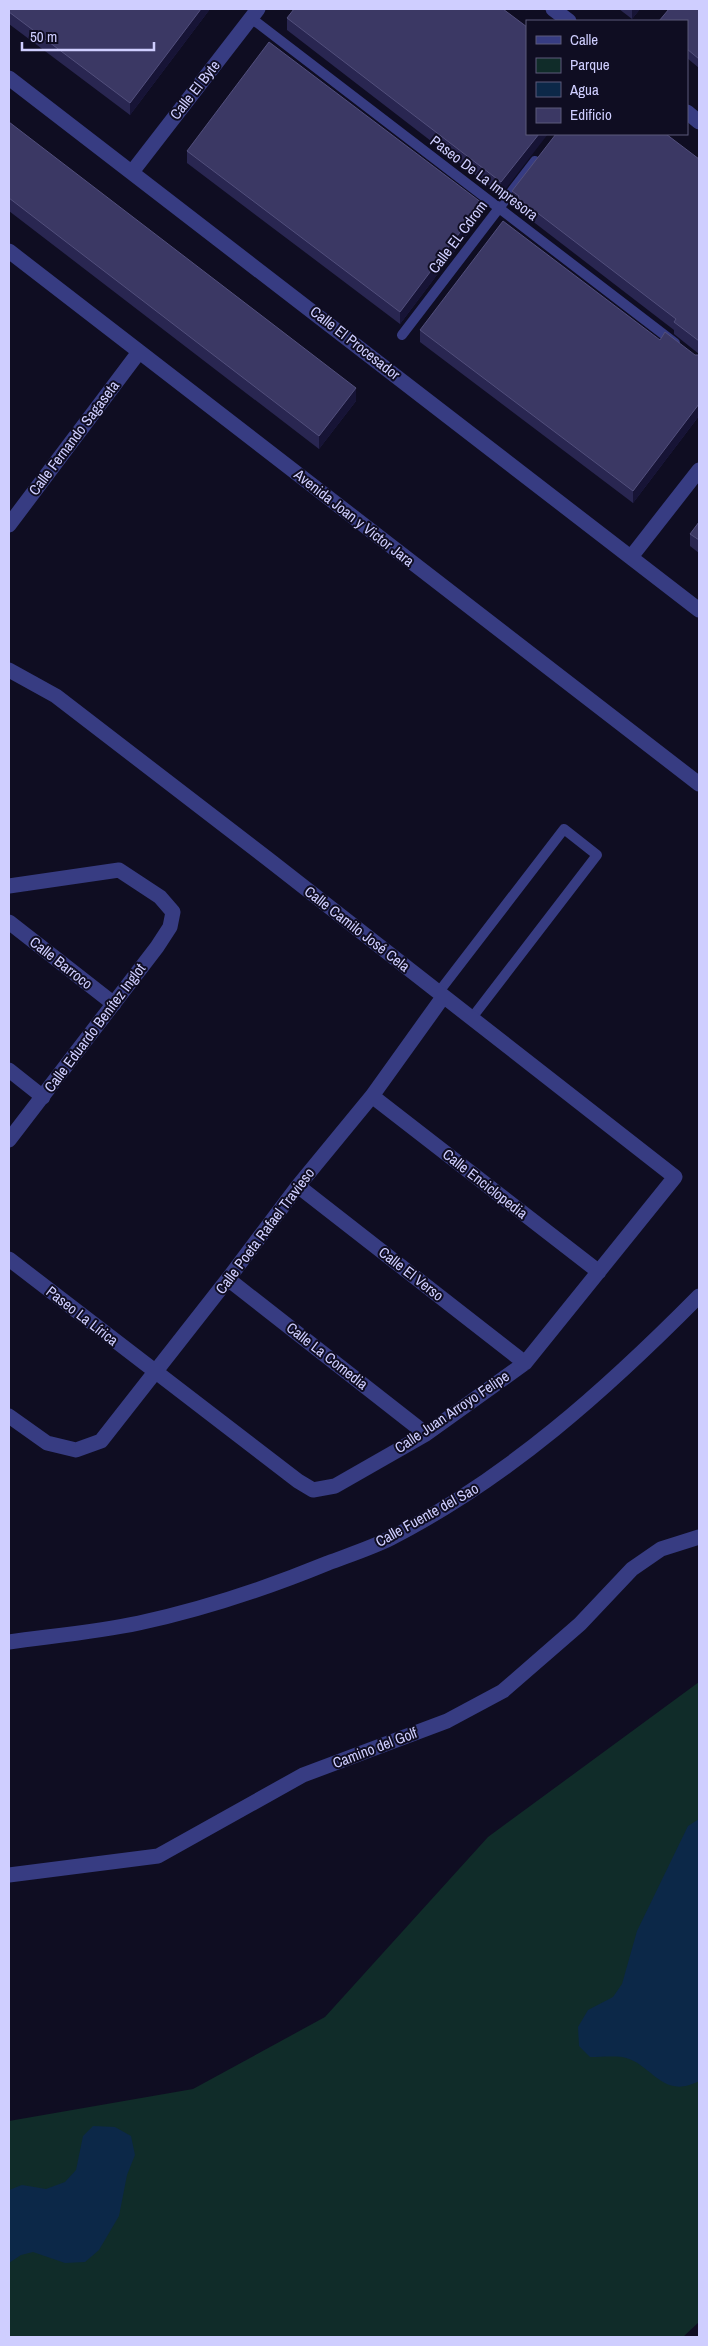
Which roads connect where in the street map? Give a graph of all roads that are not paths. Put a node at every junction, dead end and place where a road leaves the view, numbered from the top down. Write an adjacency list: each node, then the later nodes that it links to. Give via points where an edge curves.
1 (553, 9): 3 (street)
2 (254, 13): 8 (street, Calle El Byte); 9 (lane, Paseo De La Impresora)
3 (568, 20)
4 (9, 78): 8 (street, Calle El Procesador)
5 (688, 113): 6 (street)
6 (699, 122)
7 (540, 156): 9 (lane, Calle EL Cdrom)
8 (132, 172): 16 (street, Calle El Procesador)
9 (498, 208): 11 (lane, Calle EL Cdrom); 12 (lane, Paseo De La Impresora)
10 (9, 252): 13 (street, Avenida Joan y Victor Jara)
11 (402, 335)
12 (684, 350)
13 (139, 352): 15 (street, Calle Fernando Sagaseta); 21 (street, Avenida Joan y Victor Jara)
14 (699, 470): 16 (street)
15 (9, 525)
16 (631, 557): 17 (street, Calle El Procesador)
17 (699, 610)
18 (9, 670): 20 (street, Calle Camilo José Cela)
19 (9, 680): 20 (street, Calle Camilo José Cela)
20 (36, 686): 24 (street, Calle Camilo José Cela, via 56,696)
21 (699, 784)
22 (9, 886): 25 (street, Calle Eduardo Benítez Inglot, via 119,870 160,897 172,912 170,927)
23 (9, 922): 25 (street, Calle Barroco)
24 (440, 995): 26 (street, Calle Camilo José Cela); 26 (lane, via 564,829 597,855); 29 (street, Calle Poeta Rafael Travieso)
25 (114, 1004): 28 (street, Calle Eduardo Benítez Inglot)
26 (472, 1018): 31 (street, Calle Camilo José Cela)
27 (9, 1070): 28 (street)
28 (43, 1096): 30 (street, Calle Eduardo Benítez Inglot)
29 (372, 1096): 32 (street, Calle Poeta Rafael Travieso); 34 (street, Calle Enciclopedia)
30 (9, 1140)
31 (675, 1177): 34 (street, Calle Juan Arroyo Felipe)
32 (298, 1186): 35 (street, Calle Poeta Rafael Travieso); 37 (street, Calle El Verso)
33 (9, 1259): 38 (street, Paseo La Lírica)
34 (599, 1272): 37 (street, Calle Juan Arroyo Felipe)
35 (228, 1279): 38 (street, Calle Poeta Rafael Travieso); 40 (street, Calle La Comedia)
36 (699, 1296): 42 (street, Calle Fuente del Sao, via 640,1356 557,1428 486,1482 390,1539 210,1606 137,1623)
37 (525, 1363): 40 (street, Calle Juan Arroyo Felipe)
38 (156, 1373): 39 (street, Calle Poeta Rafael Travieso, via 101,1441 76,1450 47,1443); 40 (street, Calle Juan Arroyo Felipe, via 313,1490 335,1486)
39 (9, 1416)
40 (426, 1434)
41 (699, 1537): 43 (street, Camino del Golf, via 661,1549 632,1569 580,1624 503,1691 447,1721 303,1775 158,1856)
42 (9, 1642)
43 (9, 1875)

